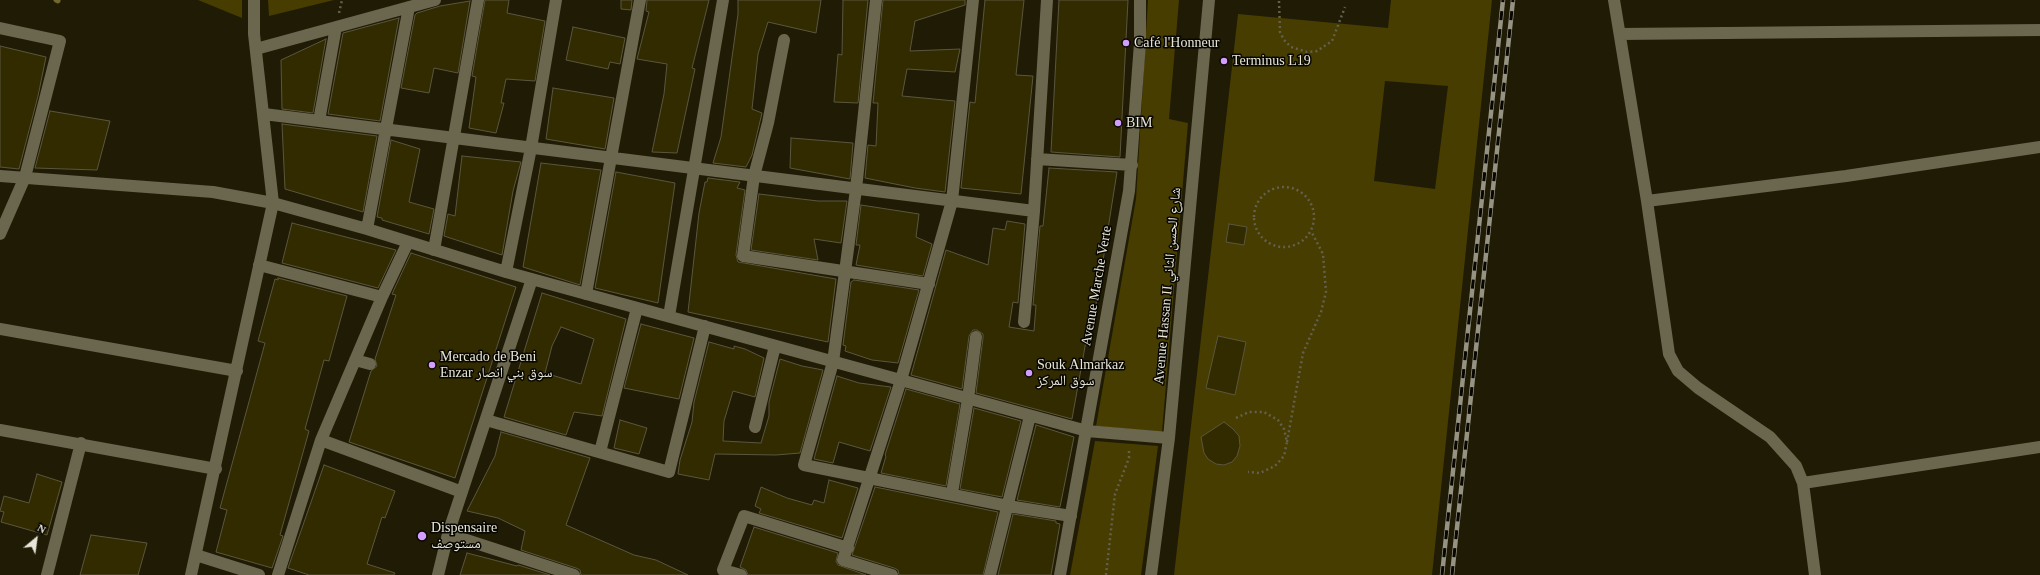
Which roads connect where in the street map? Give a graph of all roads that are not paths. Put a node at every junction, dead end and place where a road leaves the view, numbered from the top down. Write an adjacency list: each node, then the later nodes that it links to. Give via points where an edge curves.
1 (254, 0): 19 (street)
2 (435, 0): 13 (street)
3 (478, 0): 23 (street)
4 (556, 0): 25 (street)
5 (640, 0): 26 (street)
6 (723, 0): 29 (street)
7 (876, 0): 33 (street)
8 (973, 0): 34 (street)
9 (1047, 0): 27 (street)
10 (1140, 0): 28 (street, Avenue Marche Verte, via 1140,43)
11 (1209, 0): 67 (street, Avenue Hassan II شارع الحسن الثاني)
12 (1614, 0): 17 (street)
13 (409, 7): 14 (street); 22 (street)
14 (336, 27): 19 (street); 21 (street)
15 (0, 28): 32 (street, via 60,41)
16 (2040, 30): 17 (street)
17 (1620, 34): 35 (street)
18 (784, 40): 31 (street, via 768,123)
19 (256, 49): 20 (street)
20 (264, 114): 21 (street); 36 (street)
21 (319, 121): 22 (street)
22 (386, 130): 23 (street); 38 (street)
23 (454, 138): 25 (street); 41 (street)
24 (2040, 147): 35 (street, via 1846,176)
25 (531, 148): 26 (street); 44 (street)
26 (611, 158): 29 (street); 47 (street)
27 (1037, 159): 28 (street); 37 (street)
28 (1132, 165): 66 (street, Avenue Marche Verte)
29 (693, 168): 31 (street); 50 (street)
30 (0, 176): 32 (street)
31 (754, 176): 33 (street); 43 (street, via 743,256)
32 (25, 178): 36 (street, via 213,192); 39 (street)
33 (856, 189): 34 (street); 43 (street)
34 (952, 201): 37 (street); 46 (street)
35 (1647, 201): 74 (street, via 1669,354 1678,371 1698,388 1770,437 1796,466)
36 (273, 203): 38 (street); 42 (street)
37 (1034, 211): 51 (street)
38 (367, 229): 40 (street)
39 (0, 234)
40 (408, 242): 41 (street); 48 (street)
41 (434, 250): 44 (street)
42 (259, 265): 48 (street); 59 (street)
43 (845, 270): 46 (street); 57 (street)
44 (506, 272): 45 (street)
45 (532, 279): 47 (street); 63 (street)
46 (929, 284): 60 (street)
47 (586, 294): 49 (street)
48 (382, 297): 56 (street)
49 (637, 308): 50 (street); 71 (street)
50 (669, 316): 52 (street)
51 (1024, 322)
52 (705, 326): 55 (street); 71 (street, via 669,472)
53 (0, 329): 59 (street)
54 (976, 337): 61 (street)
55 (775, 346): 57 (street); 64 (street)
56 (355, 360): 58 (street); 68 (street)
57 (833, 362): 60 (street); 73 (street, via 804,465)
58 (370, 364)
59 (237, 370): 72 (street)
60 (901, 380): 61 (street); 73 (street)
61 (968, 400): 62 (street); 76 (street)
62 (1030, 416): 66 (street); 77 (street)
63 (486, 420): 71 (street); 75 (street)
64 (756, 427)
65 (0, 430): 69 (street)
66 (1087, 431): 67 (street); 78 (street, Avenue Marche Verte)
67 (1169, 438): 92 (street, Avenue Hassan II شارع الحسن الثاني)
68 (321, 440): 75 (street); 85 (street)
69 (82, 444): 72 (street); 82 (street)
70 (2040, 447): 74 (street)
71 (600, 452)
72 (216, 469): 81 (street)
73 (870, 477): 76 (street); 80 (street)
74 (1802, 483): 93 (street)
75 (462, 492): 79 (street)
76 (952, 494): 77 (street)
77 (1008, 506): 78 (street); 90 (street)
78 (1071, 516): 91 (street, Avenue Marche Verte)
79 (448, 534): 86 (street); 87 (street)
80 (848, 548): 88 (street, via 744,516 723,570); 89 (street, via 843,560)
81 (196, 555): 83 (street); 84 (street)
82 (47, 575)
83 (192, 575)
84 (259, 575)
85 (278, 575)
86 (438, 575)
87 (574, 575)
88 (740, 575)
89 (892, 575)
90 (990, 575)
91 (1060, 575)
92 (1151, 575)
93 (1814, 575)

